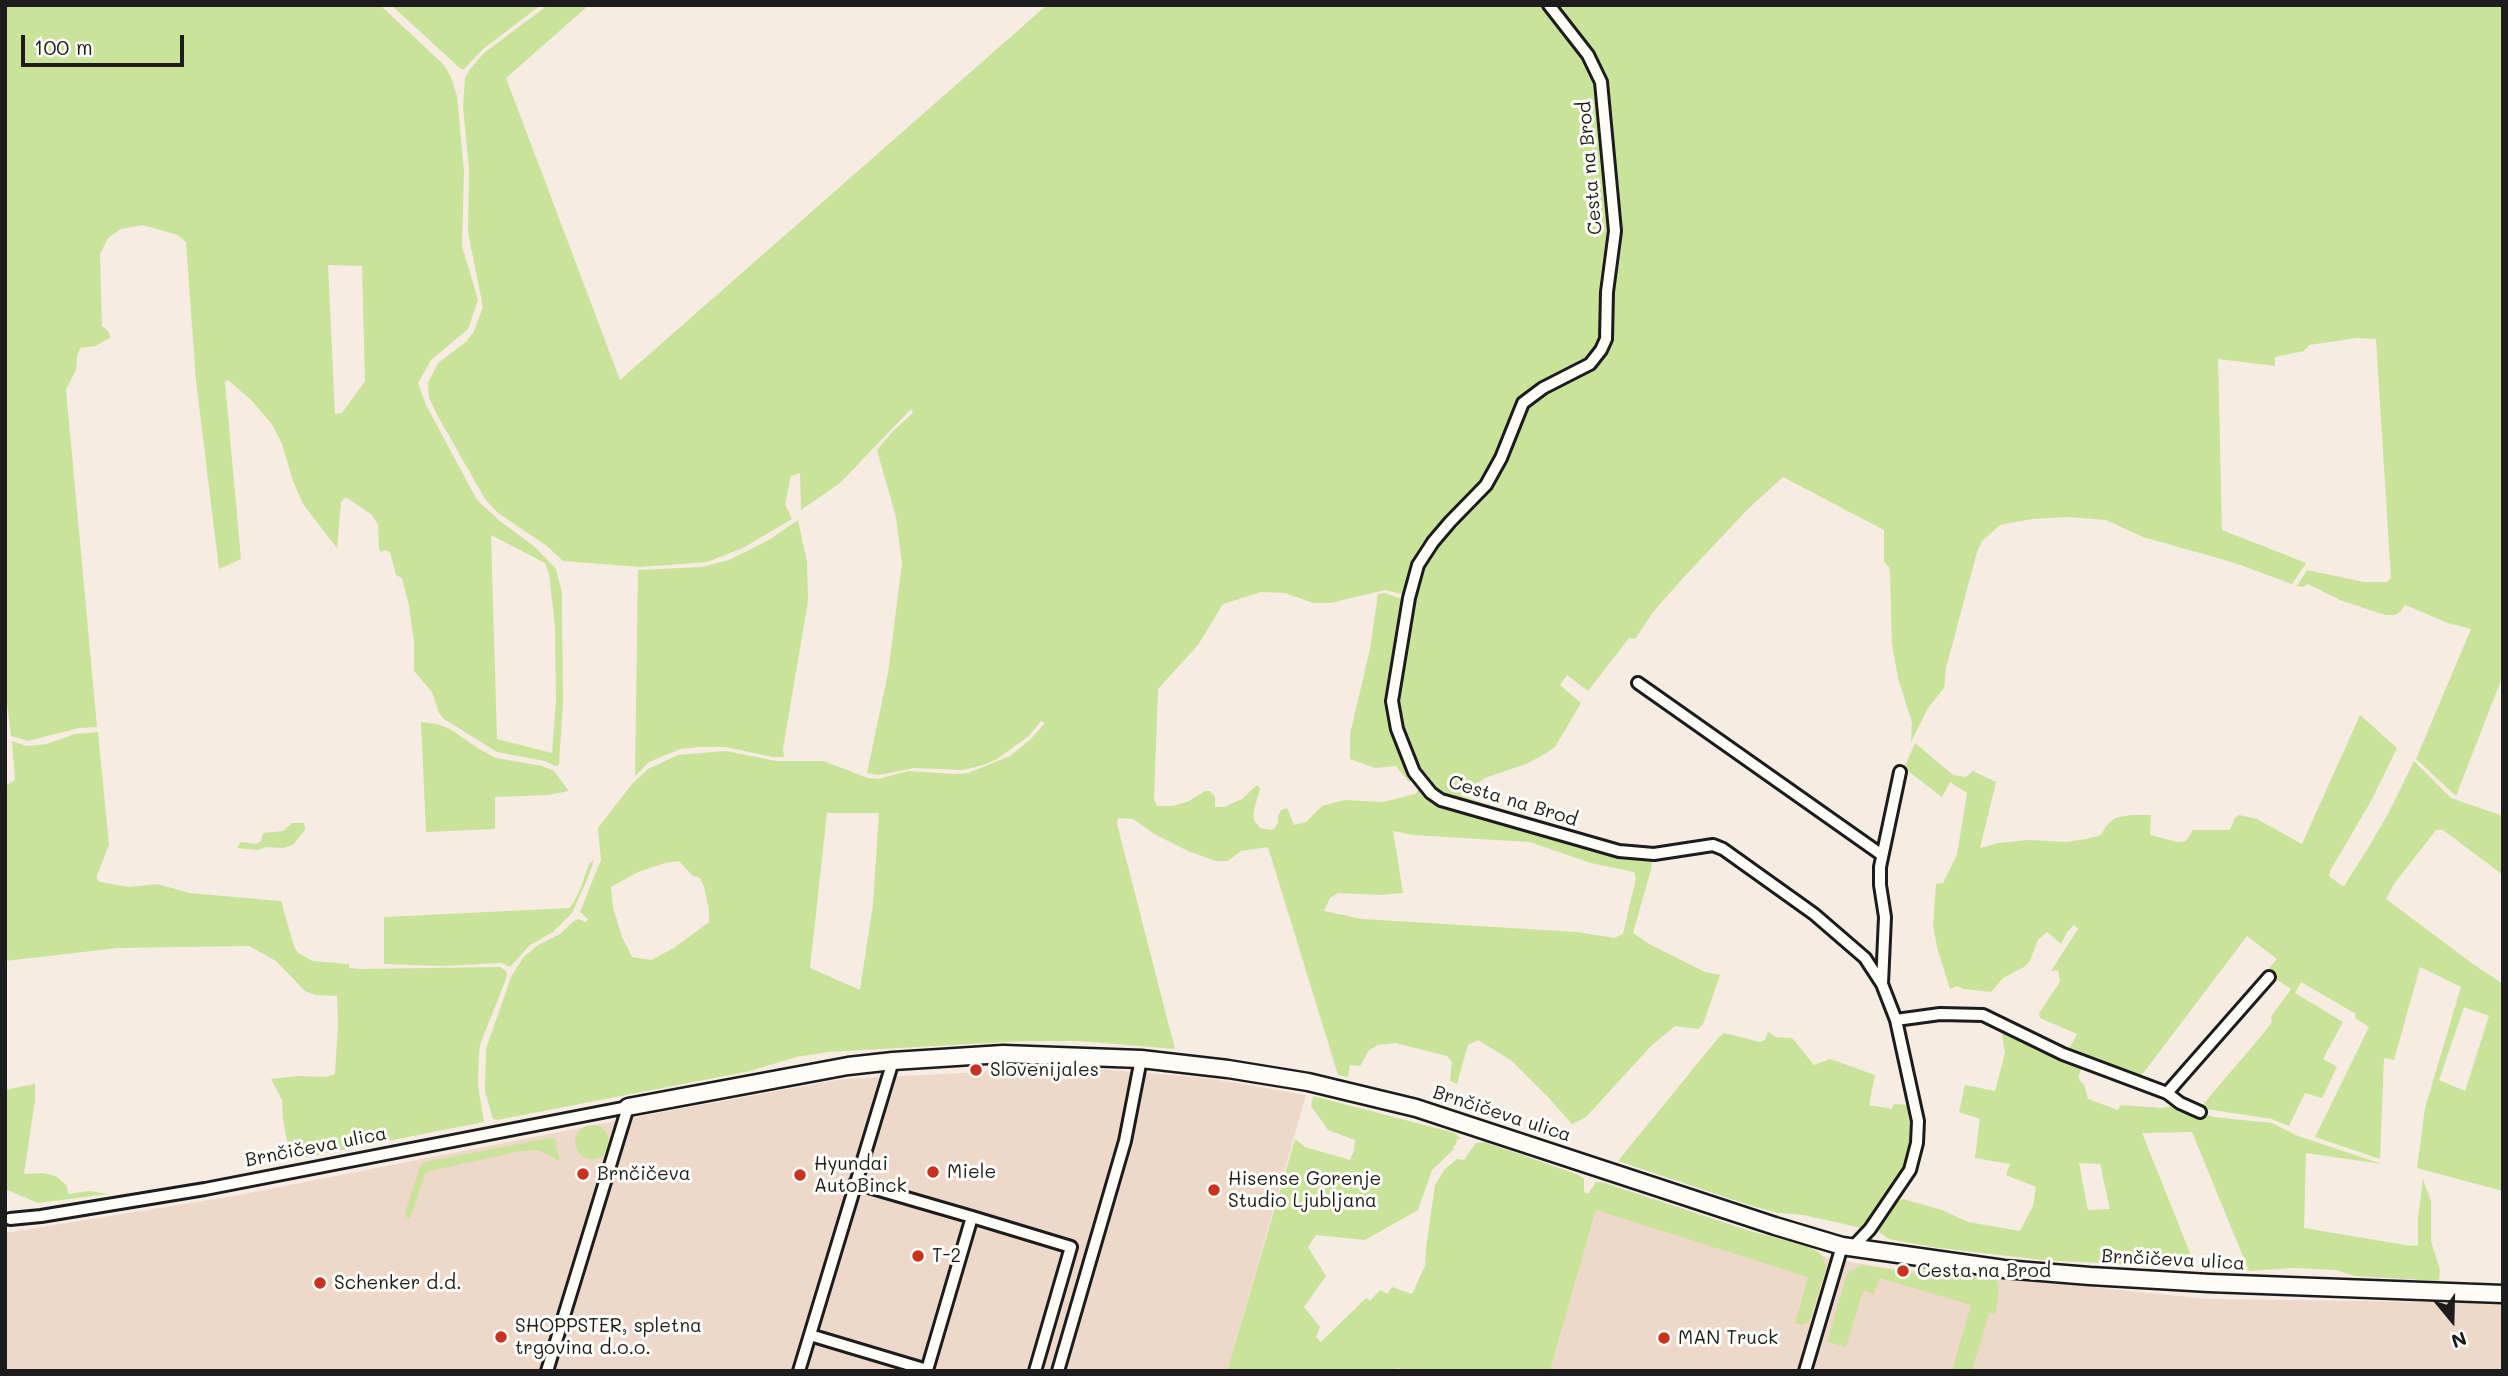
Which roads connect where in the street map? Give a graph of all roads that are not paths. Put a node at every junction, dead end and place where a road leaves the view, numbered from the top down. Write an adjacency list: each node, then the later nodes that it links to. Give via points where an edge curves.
1 (1549, 5): 6 (street, Cesta na Brod, via 1588,55 1601,82 1615,231 1606,339 1590,364 1523,403 1486,485 1418,565 1392,701 1401,743 1423,784 1451,804 1619,850 1654,853 1713,845 1723,849 1851,944)
2 (1638, 683): 4 (street)
3 (1900, 772): 4 (street)
4 (1882, 855): 6 (street)
5 (2269, 977): 10 (street)
6 (1882, 984): 7 (street, Cesta na Brod)
7 (1896, 1020): 10 (street, via 1983,1015 2063,1054); 16 (street, Cesta na Brod, via 1918,1121 1917,1143 1910,1170 1870,1229)
8 (1141, 1059): 9 (street, Brnčičeva ulica, via 1003,1054); 16 (street, Brnčičeva ulica, via 1308,1082 1416,1108); 23 (street, via 1125,1141)
9 (893, 1061): 11 (street, Brnčičeva ulica); 13 (street)
10 (2167, 1093): 12 (street)
11 (628, 1107): 15 (street, Brnčičeva ulica, via 205,1189); 20 (street)
12 (2200, 1112)
13 (855, 1183): 14 (street); 18 (street)
14 (972, 1217): 19 (street); 22 (street, via 1071,1247)
15 (10, 1219)
16 (1847, 1246): 17 (street, Brnčičeva ulica, via 2004,1269 2090,1276); 24 (street)
17 (2503, 1294)
18 (810, 1335): 19 (street); 21 (street)
19 (928, 1370)
20 (547, 1371)
21 (799, 1371)
22 (1035, 1371)
23 (1058, 1371)
24 (1805, 1371)

